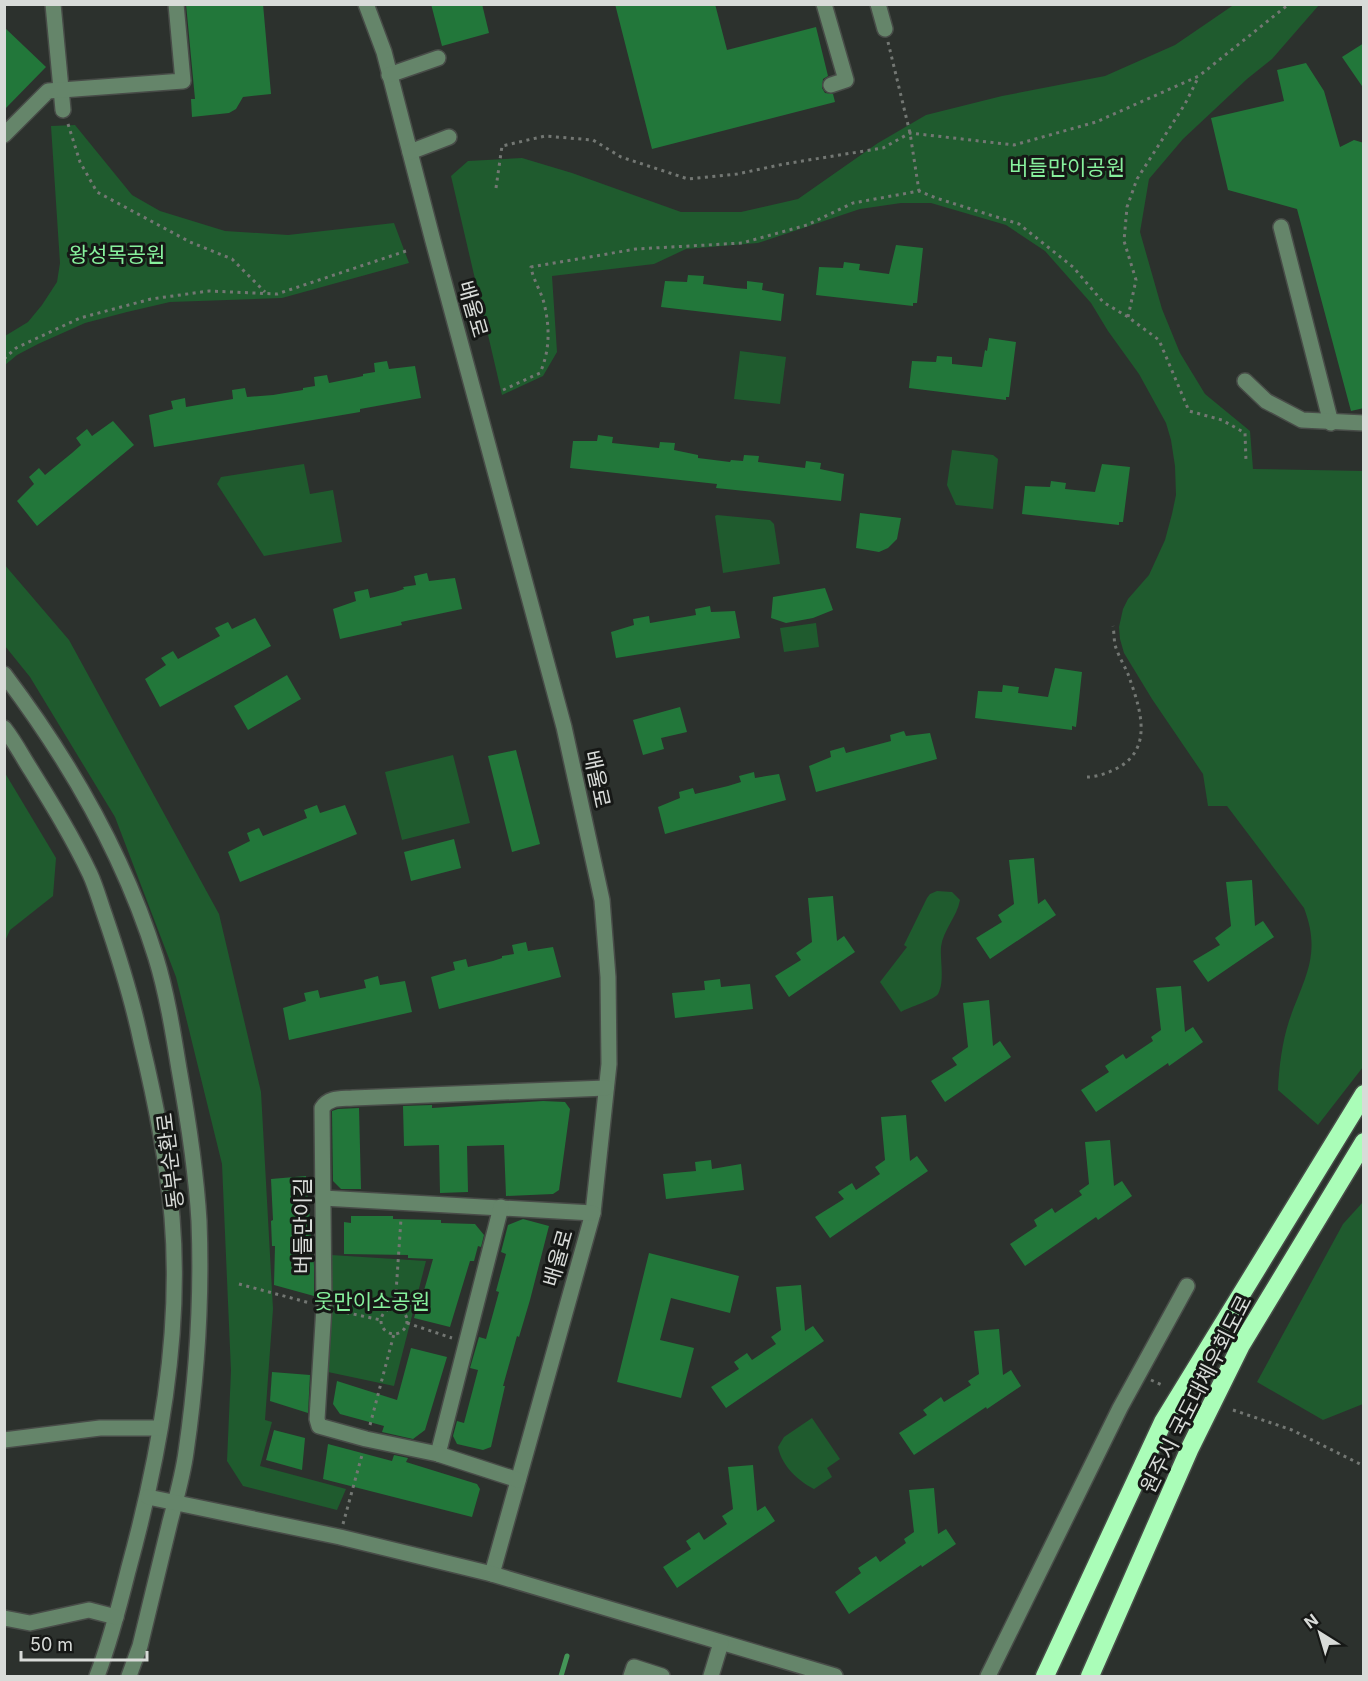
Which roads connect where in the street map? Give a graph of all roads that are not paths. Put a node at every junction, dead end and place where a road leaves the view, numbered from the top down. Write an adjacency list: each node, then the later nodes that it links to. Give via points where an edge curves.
1 (53, 4): 10 (street)
2 (176, 4): 10 (street, via 183,81)
3 (366, 4): 8 (street, 배울로)
4 (824, 4): 9 (street, via 846,80)
5 (878, 4): 6 (street)
6 (885, 29)
7 (438, 58): 8 (street)
8 (389, 75): 14 (street, 배울로)
9 (831, 85)
10 (62, 89): 11 (street); 12 (street, via 48,91)
11 (63, 110)
12 (4, 135)
13 (449, 137): 14 (street)
14 (410, 152): 21 (street, 배울로, via 564,727 602,900 608,977)
15 (1281, 227): 17 (street)
16 (1245, 381): 17 (street, via 1266,402 1302,420)
17 (1331, 423): 18 (street)
18 (1364, 423)
19 (4, 674): 33 (street, 동부순환로, via 30,708 96,815 139,910 168,1008 189,1126 200,1266 194,1385 186,1455)
20 (4, 728): 28 (street, 동부순환로, via 49,797 91,876 125,976 159,1120 172,1218 174,1290)
21 (606, 1088): 24 (street, 버들만이길, via 331,1100 322,1108); 26 (street, 배울로)
22 (1364, 1095): 45 (highway, via 1163,1422)
23 (1364, 1142): 46 (highway, 원주시 국도대체우회도로, via 1241,1345 1190,1448)
24 (323, 1198): 25 (street); 30 (street, 버들만이길, via 319,1426)
25 (501, 1207): 26 (street); 30 (street)
26 (593, 1213): 31 (street, 배울로)
27 (1186, 1286): 44 (street, via 1120,1408)
28 (159, 1428): 29 (street, via 100,1428); 32 (street, 동부순환로)
29 (4, 1440)
30 (438, 1455): 31 (street, 버들만이길)
31 (518, 1479): 34 (street, 배울로)
32 (148, 1497): 33 (street); 35 (street, 동부순환로)
33 (175, 1502): 34 (street); 39 (street, 동부순환로)
34 (492, 1574): 37 (street)
35 (116, 1617): 36 (street, via 89,1610 30,1623); 38 (street, 동부순환로)
36 (4, 1618)
37 (721, 1643): 42 (street); 43 (street)
38 (97, 1677)
39 (129, 1677)
40 (631, 1677): 41 (street, via 634,1668)
41 (662, 1677)
42 (711, 1677)
43 (835, 1677)
44 (988, 1677)
45 (1045, 1677)
46 (1090, 1677)

